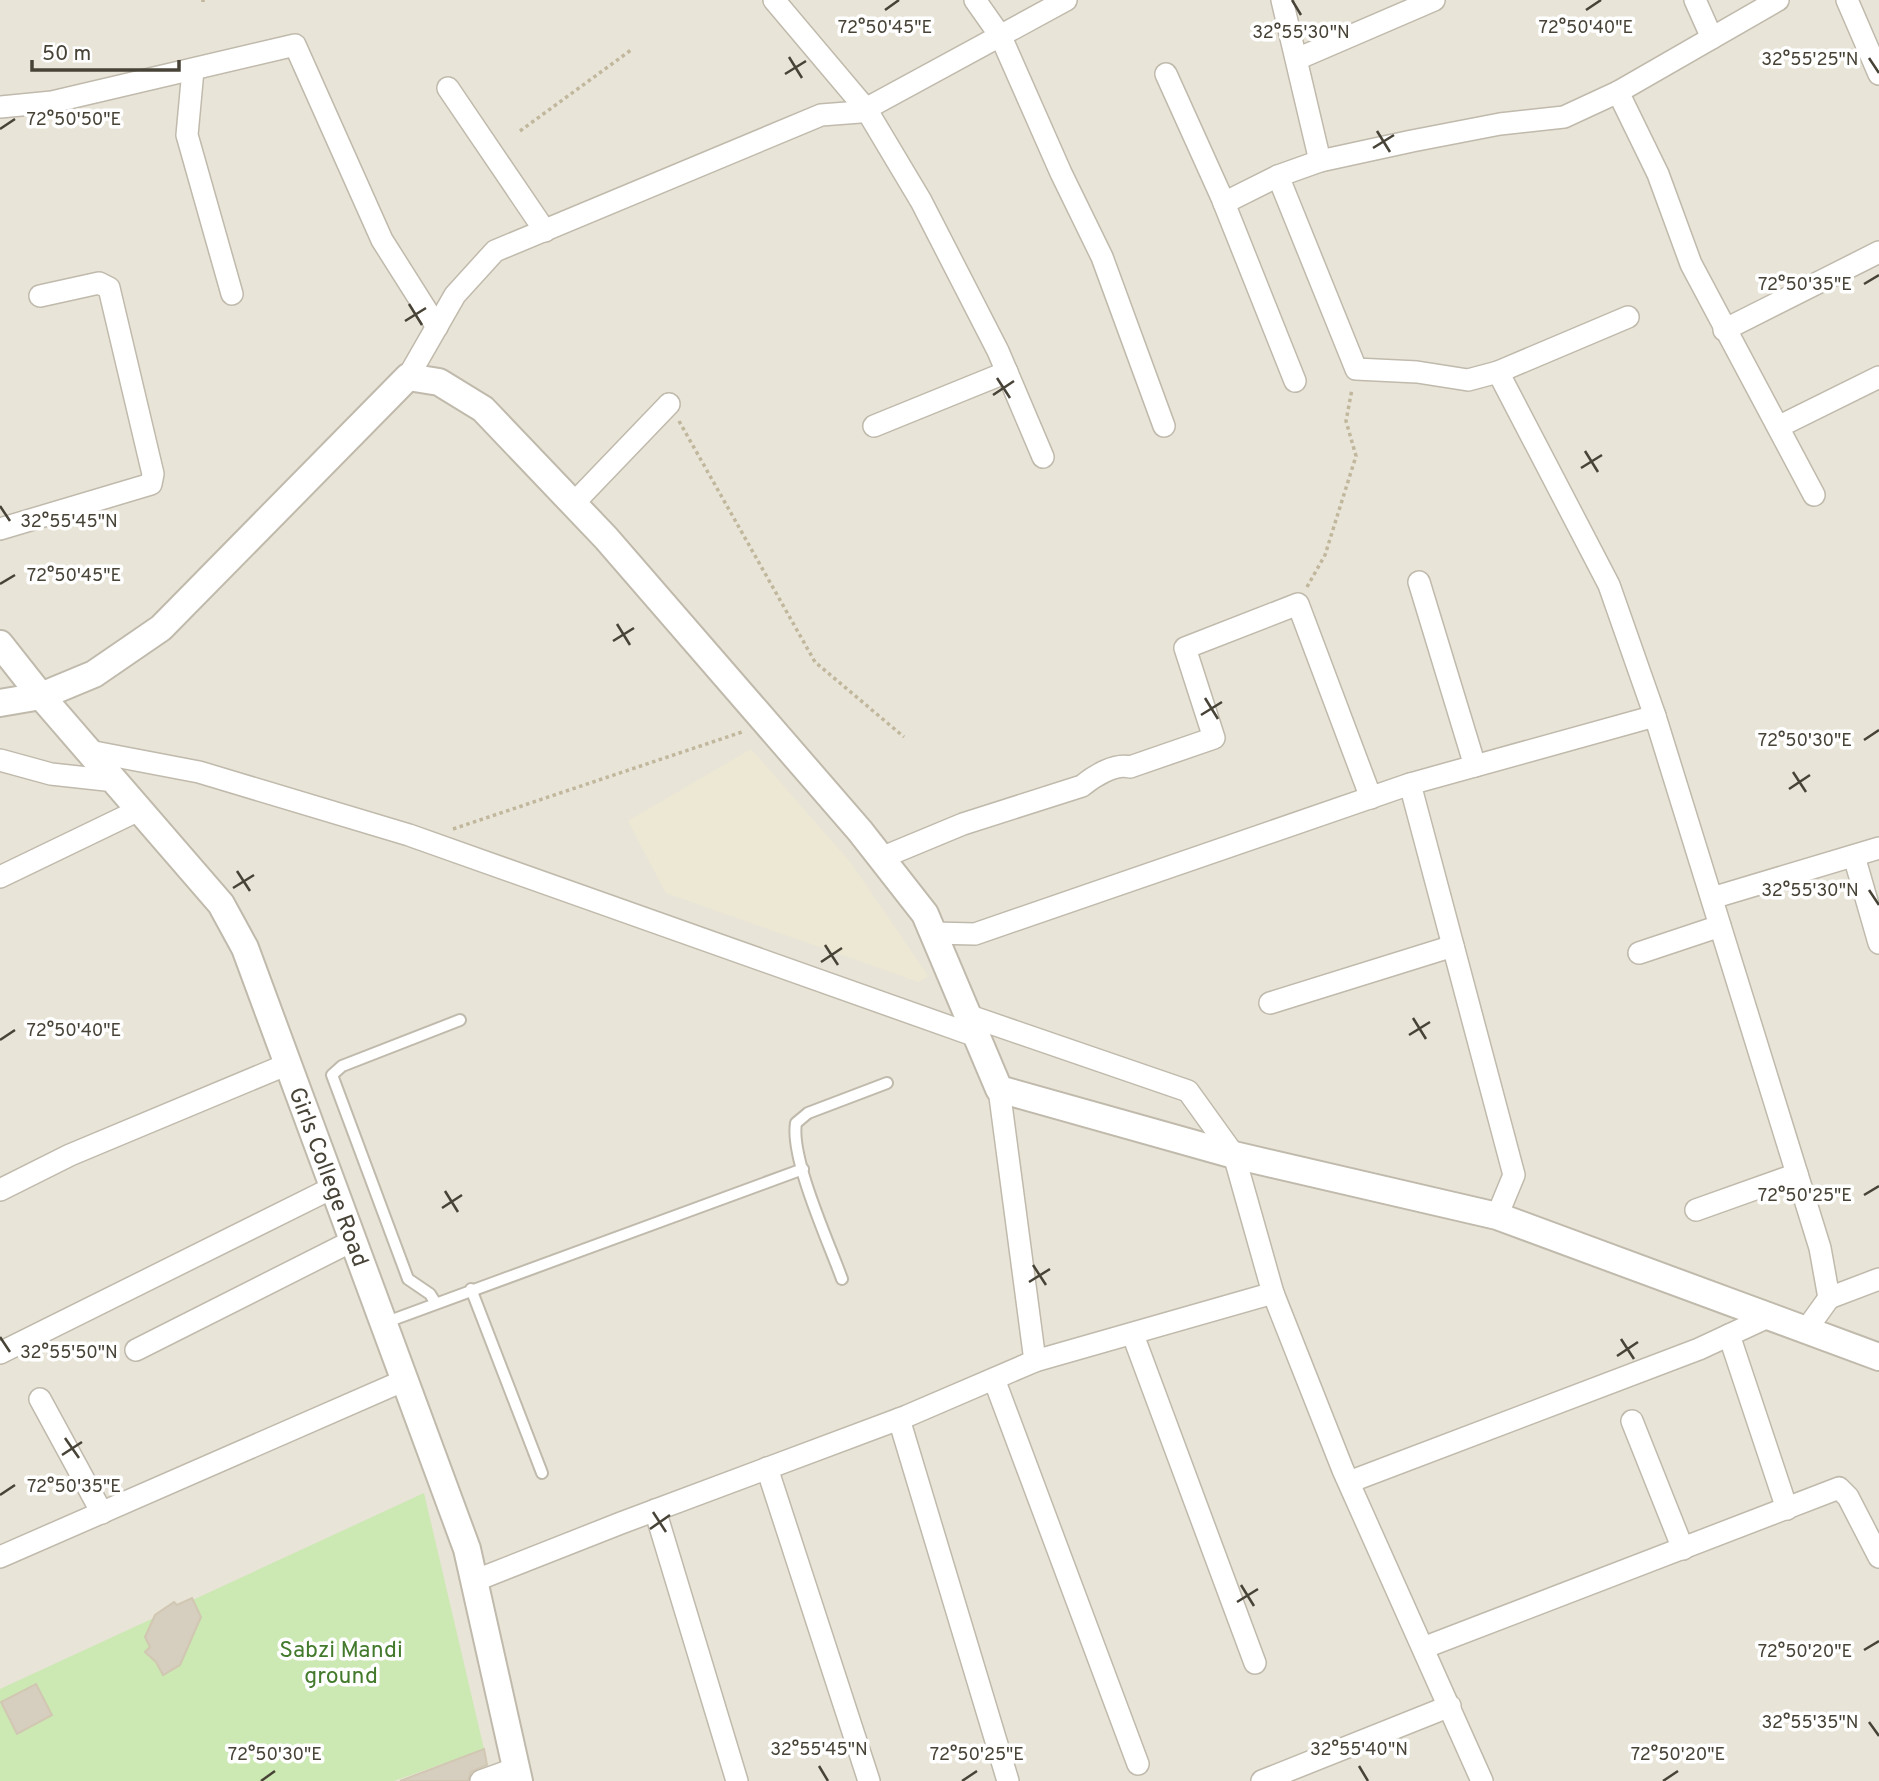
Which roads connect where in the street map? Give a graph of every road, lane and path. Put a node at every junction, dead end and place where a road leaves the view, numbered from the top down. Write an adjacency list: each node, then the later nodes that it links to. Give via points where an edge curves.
1 (774, 0): 19 (street)
2 (975, 0): 9 (street)
3 (1066, 0): 9 (street)
4 (1282, 0): 12 (street)
5 (1434, 0): 12 (street)
6 (1695, 0): 10 (street)
7 (1777, 0): 10 (street)
8 (1847, 0): 15 (street)
9 (1000, 37): 19 (street); 39 (street, via 1102,257)
10 (1712, 38): 17 (street)
11 (631, 50): 20 (path)
12 (1297, 59): 21 (street)
13 (193, 70): 18 (street, via 52,102); 26 (street, via 187,135); 29 (street, via 295,45 382,240)
14 (1166, 74): 23 (street)
15 (1879, 74)
16 (448, 88): 24 (street)
17 (1618, 92): 21 (street, via 1564,117 1500,124); 30 (street)
18 (0, 107)
19 (866, 109): 24 (street, via 821,115); 32 (street, via 956,266)
20 (520, 131)
21 (1320, 161): 22 (street)
22 (1278, 176): 23 (street); 31 (street)
23 (1224, 202): 36 (street)
24 (545, 230): 29 (street, via 495,251 455,295)
25 (1879, 252): 30 (street)
26 (232, 294)
27 (40, 296): 44 (street, via 99,282 109,288 153,474 151,484)
28 (1628, 317): 33 (street)
29 (437, 327): 34 (street)
30 (1724, 330): 40 (street)
31 (1356, 369): 33 (street, via 1468,380); 46 (path, via 1346,421 1356,456 1325,555)
32 (1007, 372): 38 (street); 41 (street)
33 (1498, 372): 50 (street, via 1609,585)
34 (408, 377): 43 (street, via 439,382 483,409); 48 (street, via 161,628 94,674)
35 (1879, 377): 40 (street)
36 (1295, 381)
37 (669, 404): 43 (street); 52 (path, via 816,662)
38 (874, 426)
39 (1164, 426)
40 (1780, 426): 42 (street)
41 (1043, 457)
42 (1814, 495)
43 (574, 503): 51 (street)
44 (0, 528)
45 (1419, 582): 55 (street)
46 (1298, 604): 58 (street); 63 (street, via 1185,648 1214,737 1163,758 1122,765 1082,786 963,824)
47 (0, 644): 48 (street, Girls College Road)
48 (40, 696): 49 (street); 53 (street, Girls College Road)
49 (0, 704)
50 (1656, 716): 55 (street); 65 (street)
51 (767, 724): 60 (path); 63 (street)
52 (904, 737)
53 (89, 751): 56 (street, Girls College Road); 60 (street, via 199,772)
54 (0, 760): 56 (street, via 51,774)
55 (1475, 766): 57 (street)
56 (115, 780): 59 (street, Girls College Road)
57 (1410, 784): 58 (street); 69 (street)
58 (1370, 798): 67 (street, via 975,934)
59 (141, 809): 64 (street); 74 (street, Girls College Road, via 221,904 245,948)
60 (421, 839): 73 (street)
61 (1879, 848): 62 (street)
62 (1854, 856): 65 (street); 68 (street)
63 (881, 858): 67 (street, via 925,914)
64 (0, 877)
65 (1712, 898): 66 (street)
66 (1720, 926): 70 (street); 79 (street)
67 (933, 933): 73 (street)
68 (1879, 943)
69 (1453, 946): 71 (street); 83 (street, via 1514,1175)
70 (1639, 953)
71 (1270, 1003)
72 (460, 1020): 90 (lane, via 342,1066 332,1075 402,1267 408,1279)
73 (972, 1025): 76 (street); 77 (street, via 1188,1091)
74 (288, 1064): 80 (street, Girls College Road); 81 (street, via 70,1155)
75 (887, 1083): 78 (lane, via 808,1113 796,1124)
76 (999, 1089): 77 (street); 99 (street)
77 (1234, 1155): 83 (street); 88 (street)
78 (803, 1169): 85 (lane); 87 (lane)
79 (1797, 1174): 82 (street); 89 (street)
80 (334, 1187): 84 (street, Girls College Road); 97 (street)
81 (0, 1190)
82 (1696, 1210)
83 (1497, 1216): 91 (street)
84 (354, 1240): 92 (street, Girls College Road); 96 (street)
85 (842, 1279)
86 (1879, 1279): 89 (street)
87 (471, 1289): 90 (lane); 106 (lane)
88 (1273, 1293): 94 (street); 107 (street)
89 (1829, 1298): 93 (street)
90 (435, 1302): 92 (lane)
91 (1770, 1317): 93 (street); 95 (street)
92 (384, 1322): 101 (street, Girls College Road)
93 (1807, 1330): 98 (street)
94 (1132, 1335): 99 (street); 116 (street)
95 (1729, 1335): 107 (street); 108 (street)
96 (136, 1349)
97 (0, 1353)
98 (1879, 1357)
99 (1035, 1361): 100 (street)
100 (994, 1379): 103 (street); 118 (street)
101 (405, 1380): 110 (street); 114 (street, Girls College Road, via 467,1549)
102 (40, 1399): 110 (street)
103 (899, 1419): 105 (street); 123 (street)
104 (1632, 1421): 111 (street)
105 (767, 1468): 109 (street); 122 (street)
106 (542, 1473)
107 (1349, 1482): 115 (street)
108 (1787, 1509): 111 (street); 113 (street, via 1839,1488)
109 (655, 1510): 114 (street); 121 (street)
110 (102, 1513): 112 (street)
111 (1683, 1549): 115 (street)
112 (0, 1557)
113 (1879, 1557)
114 (474, 1581): 119 (street, Girls College Road)
115 (1423, 1648): 117 (street)
116 (1255, 1663)
117 (1450, 1706): 124 (street); 125 (street)
118 (1138, 1764)
119 (518, 1774): 120 (street)
120 (481, 1781)
121 (737, 1781)
122 (869, 1781)
123 (1009, 1781)
124 (1262, 1781)
125 (1482, 1781)

